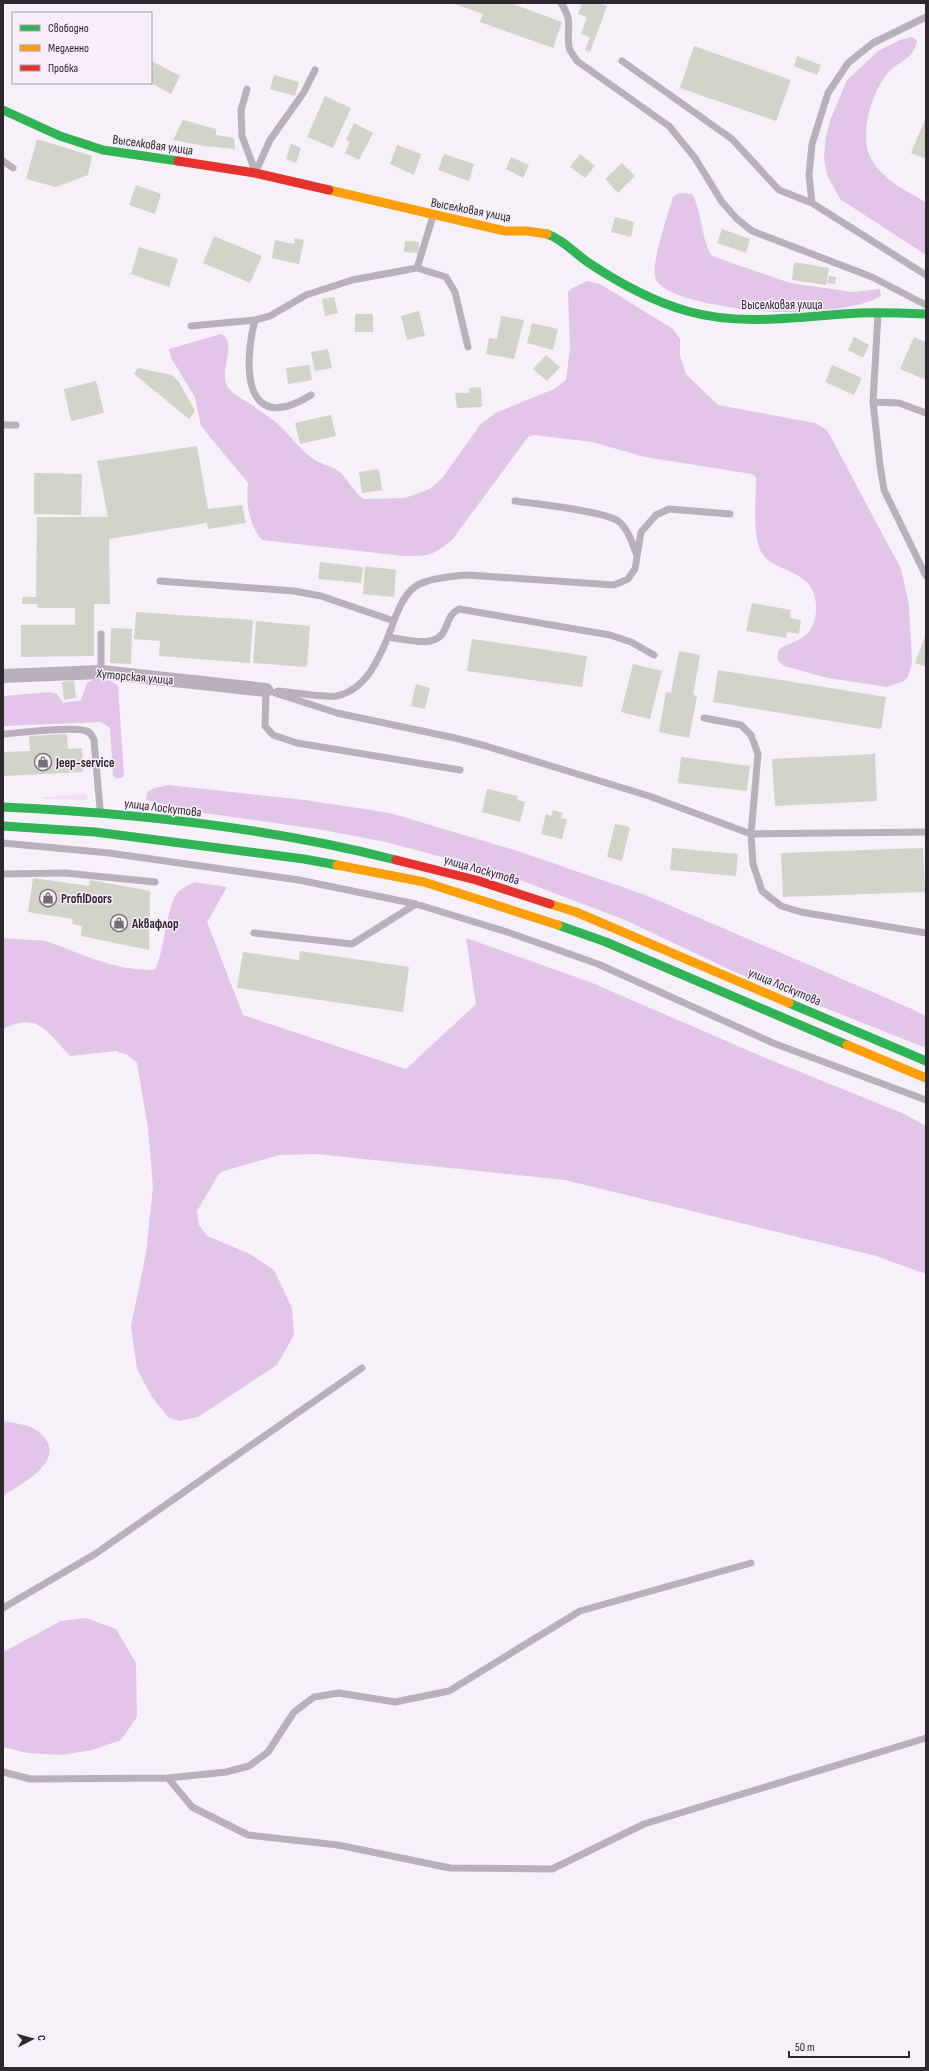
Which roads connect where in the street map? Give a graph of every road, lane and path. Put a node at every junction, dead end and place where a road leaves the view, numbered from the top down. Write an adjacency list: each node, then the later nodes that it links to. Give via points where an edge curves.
1 (561, 3): 14 (lane, via 570,22 569,48 577,61 669,126 695,158 722,202 737,219 752,231 872,277)
2 (926, 17): 10 (lane, via 873,43 848,63 828,93 812,144 809,175)
3 (622, 60): 10 (lane, via 732,139 779,190)
4 (315, 70): 9 (lane, via 304,92 270,140)
5 (247, 88): 9 (lane, via 242,110 242,136)
6 (3, 110): 9 (main road, Выселковая улица, via 60,136 103,150)
7 (3, 161): 8 (lane)
8 (13, 168)
9 (255, 173): 11 (main road, Выселковая улица)
10 (812, 203): 13 (lane)
11 (434, 215): 12 (lane); 15 (main road, Выселковая улица, via 505,231 542,232 561,240 581,258 656,300 687,310 716,316 782,319)
12 (417, 268): 17 (lane, via 352,280 306,295 270,316); 19 (lane, via 446,277 455,292)
13 (926, 275)
14 (926, 305)
15 (878, 313): 16 (main road, Выселковая улица); 21 (lane)
16 (926, 314)
17 (256, 320): 18 (lane); 20 (lane, via 249,343 249,376 258,400 267,408 276,409 300,402)
18 (191, 326)
19 (468, 347)
20 (311, 395)
21 (873, 402): 22 (lane, via 899,403); 28 (lane, via 884,490)
22 (926, 413)
23 (3, 425): 24 (lane)
24 (16, 426)
25 (515, 501): 27 (lane, via 600,515 618,521 627,533)
26 (730, 514): 27 (lane, via 669,509 656,515 641,532)
27 (637, 556): 30 (lane, via 635,570 628,579 614,585 468,575 434,580 417,585 409,593)
28 (926, 576)
29 (160, 581): 30 (lane, via 294,591 321,596)
30 (394, 621): 32 (lane)
31 (101, 634): 34 (lane)
32 (388, 637): 33 (lane, via 432,642 442,636 452,614 459,609 610,635 631,642); 36 (lane, via 374,668 356,688 336,696)
33 (654, 655)
34 (101, 672): 35 (street, Хуторская улица); 36 (street, Хуторская улица)
35 (3, 676)
36 (266, 690): 39 (lane, via 265,726 272,735 297,743); 44 (lane, via 337,713 494,748 649,796)
37 (704, 718): 44 (lane, via 741,725 751,735 758,754)
38 (3, 734): 41 (lane, via 66,730 85,730 91,733 94,740)
39 (460, 770)
40 (3, 807): 41 (main road, улица Лоскутова)
41 (100, 813): 51 (main road, улица Лоскутова, via 245,830 338,846 476,880 576,912)
42 (3, 826): 52 (main road, via 95,832 304,859 424,882 516,910 606,942)
43 (926, 832): 44 (lane)
44 (751, 834): 50 (lane, via 753,864 762,891 781,906 801,912)
45 (3, 843): 48 (lane, via 109,853 299,880)
46 (3, 874): 47 (lane, via 65,873)
47 (155, 882)
48 (416, 904): 49 (lane, via 352,944); 53 (lane, via 598,964 773,1043)
49 (254, 933)
50 (926, 933)
51 (926, 1061)
52 (926, 1078)
53 (926, 1100)
54 (362, 1368): 56 (lane, via 95,1554)
55 (751, 1563): 59 (lane, via 580,1611 449,1691 395,1702 338,1693 314,1697 294,1712 268,1752 249,1766 226,1772)
56 (3, 1608)
57 (926, 1738): 59 (lane, via 644,1824 552,1868 450,1868 338,1845 248,1835 192,1807)
58 (3, 1772): 59 (lane, via 30,1779)
59 (168, 1778)

